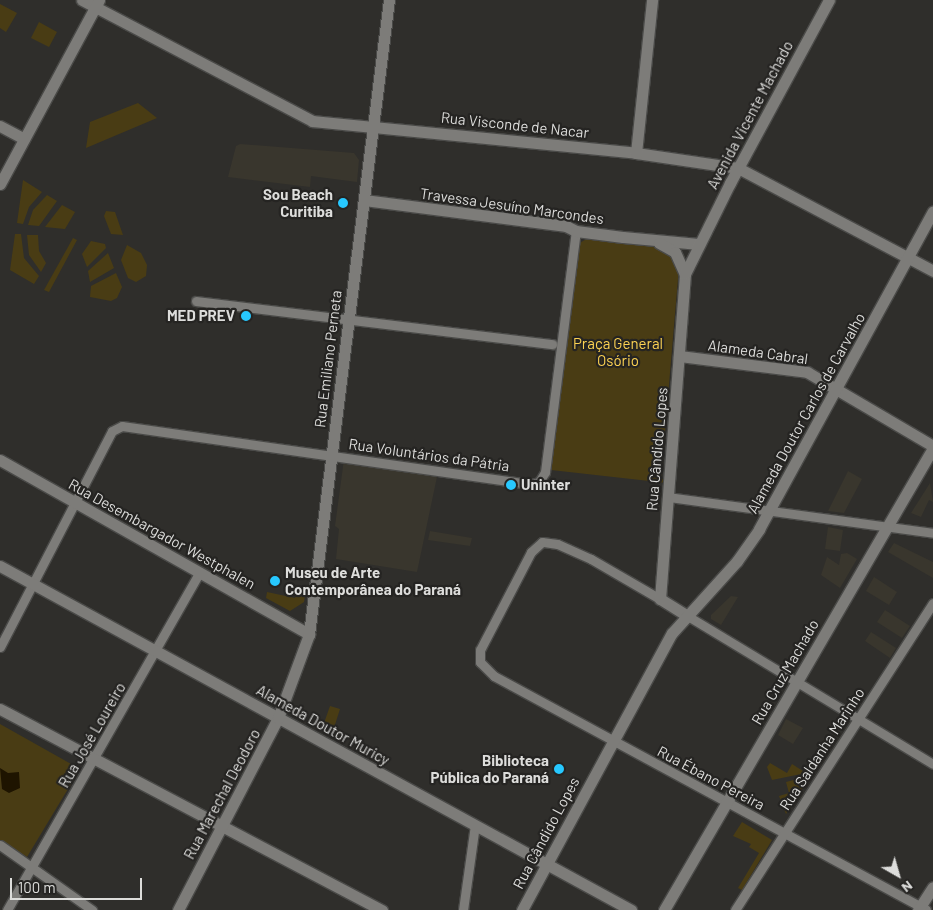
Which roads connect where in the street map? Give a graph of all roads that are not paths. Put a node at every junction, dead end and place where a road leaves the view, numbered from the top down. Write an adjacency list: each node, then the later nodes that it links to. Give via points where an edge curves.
1 (82, 0): 5 (street, Rua Visconde de Nacar)
2 (389, 0): 7 (street, Rua Emiliano Perneta)
3 (652, 0): 9 (street)
4 (829, 0): 10 (street, Avenida Vicente Machado)
5 (97, 4): 7 (street, Rua Visconde de Nacar, via 304,118); 8 (street)
6 (0, 126): 8 (street)
7 (373, 126): 9 (street, Rua Visconde de Nacar); 12 (street, Rua Emiliano Perneta)
8 (24, 139): 11 (street)
9 (636, 153): 10 (street, Rua Visconde de Nacar)
10 (738, 168): 16 (street, Avenida Vicente Machado); 17 (street, Rua Visconde de Nacar)
11 (0, 184)
12 (364, 200): 14 (street, Travessa Jesuíno Marcondes, via 566,226); 21 (street, Rua Emiliano Perneta)
13 (933, 212): 17 (street, Alameda Doutor Carlos de Carvalho)
14 (576, 231): 15 (street, Travessa Jesuíno Marcondes); 26 (street, Rua Voluntários da Pátria, via 545,472 539,482 531,484)
15 (655, 241): 16 (street, Travessa Jesuíno Marcondes); 19 (street, Travessa Jesuíno Marcondes, via 675,252)
16 (699, 244): 19 (street, Rua Cândido Lopes)
17 (908, 258): 18 (street, Rua Visconde de Nacar); 24 (street, Alameda Doutor Carlos de Carvalho)
18 (933, 272)
19 (685, 274): 23 (street, Rua Cândido Lopes)
20 (196, 301): 21 (street)
21 (349, 320): 22 (street); 26 (street, Rua Emiliano Perneta)
22 (552, 344)
23 (680, 356): 24 (street, Alameda Cabral, via 807,372); 28 (street, Rua Cândido Lopes)
24 (836, 389): 25 (street, Alameda Cabral); 30 (street, Alameda Doutor Carlos de Carvalho)
25 (933, 447): 31 (street, Rua Cruz Machado)
26 (332, 454): 29 (street, Rua Voluntários da Pátria, via 128,426 116,428); 39 (street, Rua Emiliano Perneta)
27 (0, 460): 29 (street, Rua Desembargador Westphalen)
28 (668, 497): 30 (street); 36 (street, Rua Cândido Lopes)
29 (74, 502): 34 (street, Rua Desembargador Westphalen); 35 (street)
30 (769, 511): 31 (street); 38 (street, Alameda Doutor Carlos de Carvalho, via 737,561)
31 (887, 526): 32 (street); 42 (street, Rua Cruz Machado)
32 (933, 533)
33 (0, 566): 35 (street, Alameda Doutor Muricy)
34 (200, 572): 39 (street, Rua Desembargador Westphalen); 41 (street, Rua José Loureiro)
35 (32, 584): 40 (street); 41 (street, Alameda Doutor Muricy)
36 (660, 599): 38 (street); 46 (street, Rua Ébano Pereira, via 591,559 557,544 542,542 531,552 480,650 484,667)
37 (933, 603): 45 (street, Rua Saldanha Marinho)
38 (686, 615): 42 (street); 46 (street, Rua Cândido Lopes, via 672,633)
39 (309, 634): 44 (street, Rua Emiliano Perneta)
40 (0, 646)
41 (155, 651): 44 (street, Alameda Doutor Muricy); 47 (street, Rua José Loureiro)
42 (797, 682): 45 (street); 49 (street, Rua Cruz Machado)
43 (0, 710): 47 (street)
44 (278, 718): 50 (street, Alameda Doutor Muricy); 51 (street, Rua Marechal Deodoro)
45 (858, 719): 48 (street); 52 (street, Rua Saldanha Marinho)
46 (613, 741): 49 (street, Rua Ébano Pereira); 54 (street, Rua Cândido Lopes)
47 (94, 759): 51 (street); 55 (street, Rua José Loureiro)
48 (933, 764)
49 (727, 802): 52 (street, Rua Ébano Pereira); 65 (street, Rua Cruz Machado)
50 (475, 825): 54 (street, Alameda Doutor Muricy); 62 (street)
51 (222, 826): 60 (street, Rua Marechal Deodoro); 61 (street)
52 (784, 833): 57 (street, Rua Ébano Pereira); 66 (street, Rua Saldanha Marinho)
53 (0, 845): 55 (street)
54 (547, 864): 63 (street, Rua Cândido Lopes); 64 (street, Alameda Doutor Muricy)
55 (32, 867): 58 (street, Rua José Loureiro); 59 (street)
56 (933, 887): 57 (street)
57 (918, 909)
58 (7, 910)
59 (92, 910)
60 (178, 910)
61 (382, 910)
62 (463, 910)
63 (522, 910)
64 (631, 910)
65 (664, 910)
66 (735, 910)

